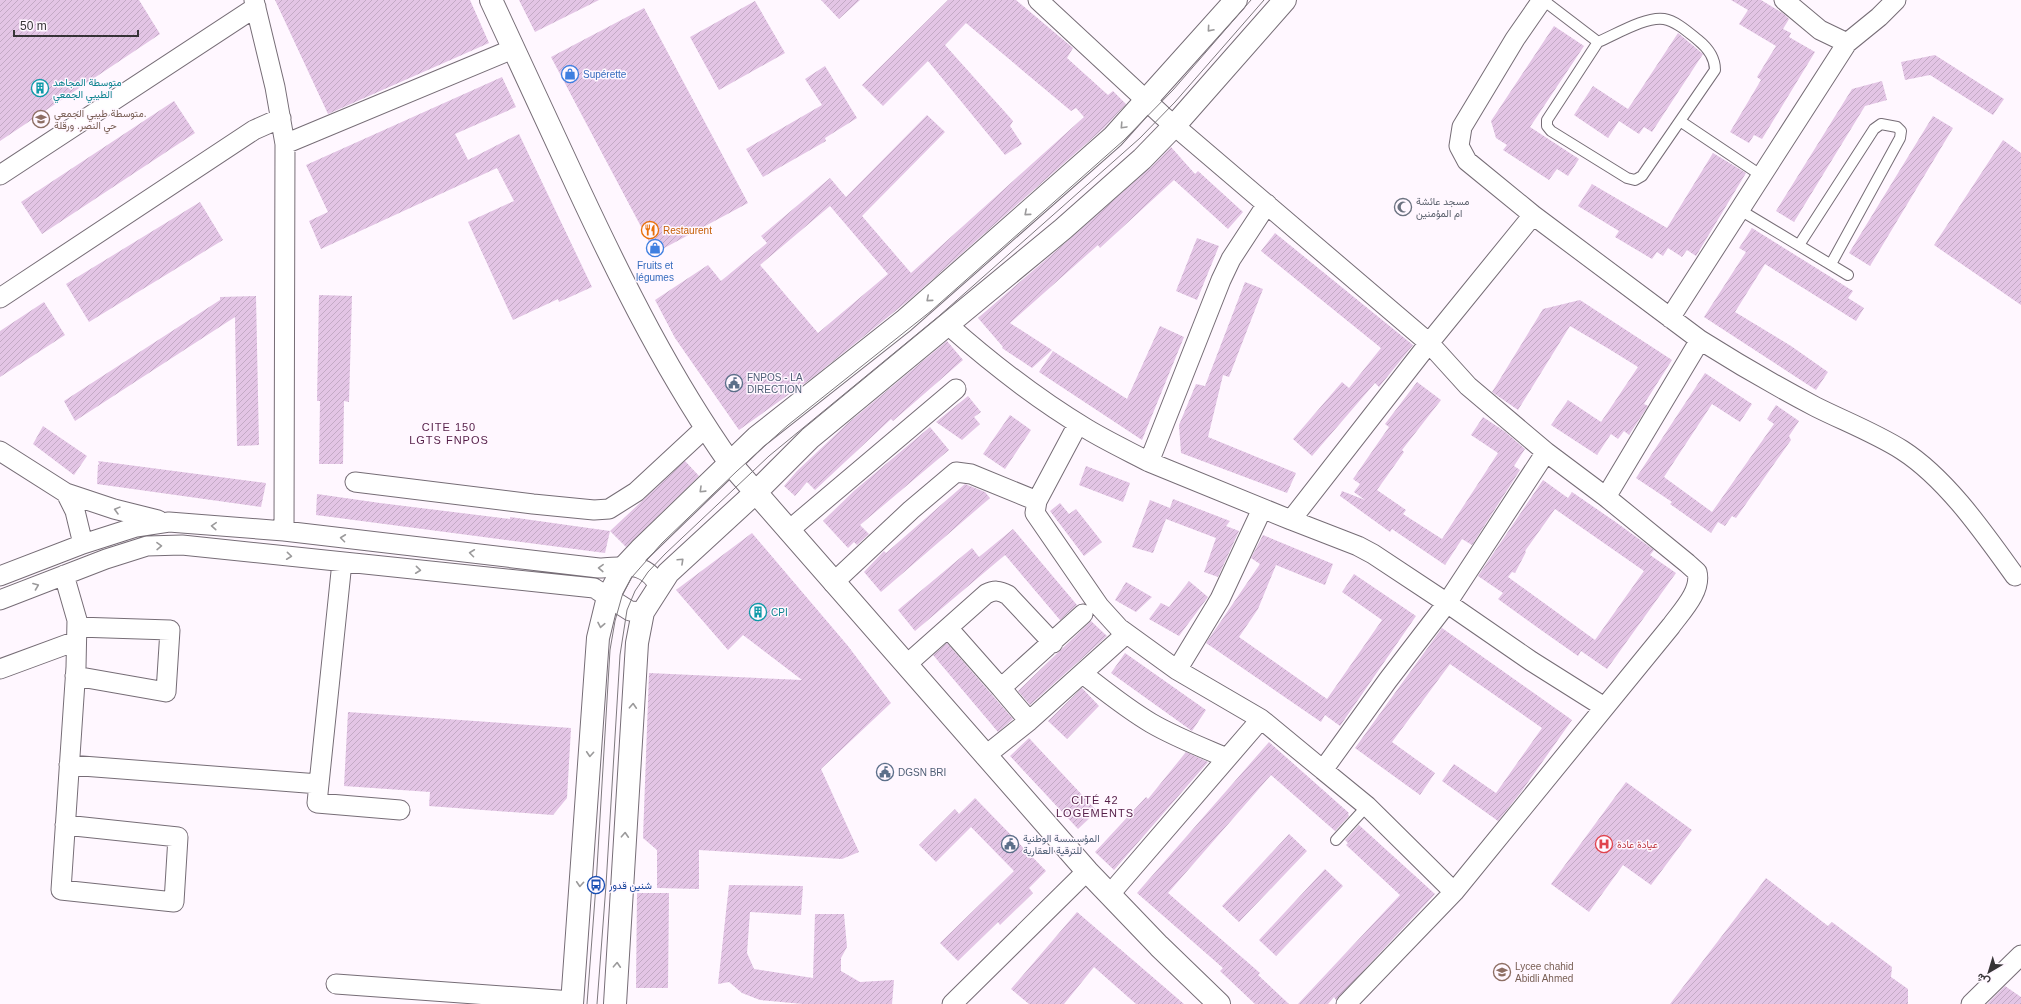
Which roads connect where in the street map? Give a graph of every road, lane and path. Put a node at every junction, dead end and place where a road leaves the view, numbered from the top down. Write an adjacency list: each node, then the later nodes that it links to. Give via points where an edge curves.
1 (492, 0): 11 (street)
2 (1038, 0): 12 (street)
3 (1236, 0): 12 (street, one-way to 12)
4 (1285, 0): 15 (street)
5 (1542, 0): 9 (lane); 21 (street, via 1515,39 1462,127 1460,146 1466,161)
6 (1784, 0): 10 (street, via 1820,30)
7 (1896, 0): 10 (street)
8 (255, 4): 13 (street); 17 (street)
9 (1598, 42): 14 (lane, via 1649,20 1664,19 1700,42 1710,52 1715,62 1715,70); 14 (lane, via 1548,120 1547,126 1551,131 1627,178 1635,180 1642,176)
10 (1847, 43): 18 (street)
11 (513, 49): 16 (street); 32 (street, via 625,288)
12 (1147, 101): 15 (street); 36 (street, one-way to 36, via 1114,137 904,321 757,438)
13 (281, 118): 16 (street); 25 (street, via 254,130)
14 (1680, 121): 18 (lane)
15 (1175, 125): 19 (street); 27 (street, via 1142,159 1091,204)
16 (285, 144): 45 (street)
17 (0, 175)
18 (1762, 176): 20 (street)
19 (1267, 204): 29 (street); 35 (street, via 1235,253 1221,280)
20 (1740, 210): 22 (lane); 26 (street)
21 (1533, 215): 26 (street); 29 (street)
22 (1799, 245): 23 (lane); 23 (lane, via 1874,129 1880,124 1897,127 1901,131 1900,138)
23 (1831, 264): 24 (lane)
24 (1848, 275)
25 (0, 298)
26 (1670, 318): 28 (street)
27 (948, 325): 31 (street, via 1014,379); 38 (street, via 810,438)
28 (1700, 340): 40 (street); 51 (street, via 1749,371 1902,451 1926,469 1949,493)
29 (1429, 343): 34 (street, via 1468,386); 43 (street)
30 (956, 389): 46 (street)
31 (1078, 424): 35 (street); 41 (street)
32 (705, 428): 36 (street); 37 (street, via 636,492 609,509 533,504)
33 (0, 451): 39 (street)
34 (1546, 452): 40 (street); 57 (street)
35 (1149, 462): 42 (street)
36 (730, 463): 38 (street); 49 (street, one-way to 49)
37 (355, 482)
38 (756, 492): 46 (street); 54 (street, one-way to 38, via 668,573)
39 (66, 493): 44 (street, one-way to 39, via 114,509); 47 (street, via 75,511)
40 (1606, 497): 70 (street, via 1687,563 1697,572 1698,577 1692,597)
41 (1037, 501): 53 (street, via 971,474 956,472); 62 (street, via 1036,516 1099,606)
42 (1262, 509): 43 (street); 66 (street, via 1220,599)
43 (1291, 520): 57 (street, via 1358,546)
44 (169, 522): 45 (street, one-way to 44); 47 (street, via 136,527)
45 (284, 531): 49 (street, one-way to 45, via 599,568)
46 (788, 532): 53 (street)
47 (83, 544): 52 (street)
48 (342, 562): 50 (street, one-way to 48, via 106,558 147,546 182,545); 55 (street, one-way to 55, via 594,588); 77 (street)
49 (624, 567): 54 (street, via 640,568 648,572); 55 (street)
50 (64, 575): 56 (street, one-way to 50); 61 (street, via 77,620)
51 (2019, 575)
52 (0, 576)
53 (833, 583): 64 (street)
54 (660, 587): 58 (street)
55 (608, 597): 58 (street, via 630,611); 87 (street, one-way to 87, via 598,638)
56 (0, 600)
57 (1447, 603): 70 (street); 76 (street)
58 (643, 612): 88 (street, one-way to 58, via 637,643)
59 (1082, 614): 63 (street)
60 (948, 628): 63 (street, via 986,594 998,590 1012,598); 64 (street); 69 (street)
61 (77, 634): 65 (street); 68 (street); 68 (street, via 170,630 166,692)
62 (1126, 634): 66 (street); 67 (street)
63 (1053, 643): 69 (street)
64 (906, 665): 73 (street)
65 (0, 669)
66 (1177, 670): 71 (street)
67 (1083, 674): 72 (street); 74 (street, via 1151,723)
68 (75, 676): 75 (street)
69 (1001, 688): 72 (street)
70 (1604, 707): 83 (street)
71 (1260, 719): 74 (street); 76 (street)
72 (1029, 721): 73 (street)
73 (986, 756): 82 (street)
74 (1227, 758): 84 (street)
75 (69, 765): 77 (street); 80 (street)
76 (1323, 770): 78 (street)
77 (319, 784): 79 (street, via 317,803)
78 (1367, 806): 81 (lane); 83 (street)
79 (400, 810)
80 (65, 825): 80 (street, via 61,890 174,902 178,837)
81 (1336, 840)
82 (1087, 872): 84 (street); 89 (street)
83 (1454, 892): 91 (street)
84 (1110, 894): 90 (street)
85 (2021, 955): 92 (street)
86 (336, 984): 87 (street)
87 (572, 1002)
88 (615, 1004)
89 (952, 1004)
90 (1219, 1004)
91 (1346, 1004)
92 (1971, 1004)

